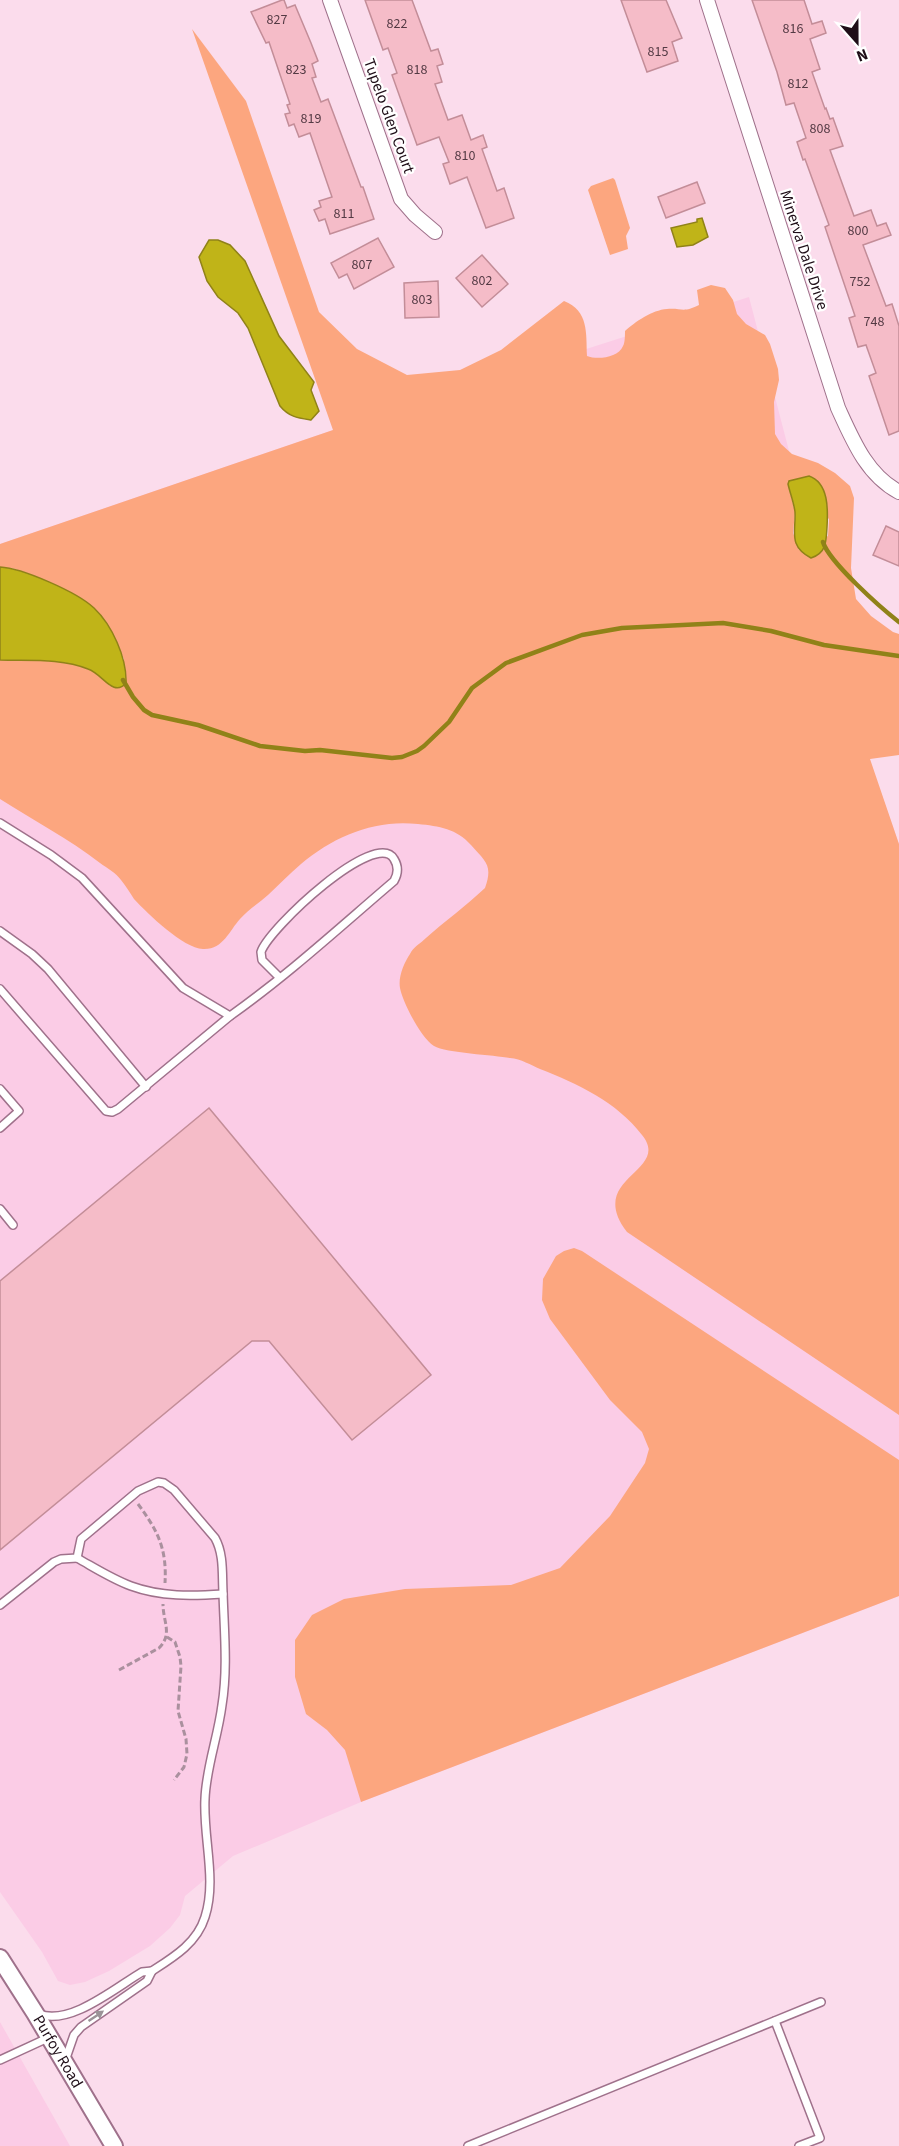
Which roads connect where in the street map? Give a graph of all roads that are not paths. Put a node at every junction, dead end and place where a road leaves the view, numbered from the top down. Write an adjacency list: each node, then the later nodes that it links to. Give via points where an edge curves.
1 (330, 0): 3 (street, Tupelo Glen Court, via 401,199)
2 (707, 0): 4 (street, Minerva Dale Drive, via 838,408 855,447 884,484)
3 (435, 232)
4 (899, 492)
5 (0, 823): 9 (lane, via 82,878 183,988)
6 (0, 931): 10 (lane, via 48,969)
7 (280, 978): 7 (lane, via 394,881 398,867 391,855 378,853 340,873 279,926 261,952 262,960); 9 (lane)
8 (0, 989): 10 (lane, via 106,1111 118,1109)
9 (230, 1016): 10 (lane)
10 (146, 1087)
11 (0, 1089): 12 (lane, via 19,1111)
12 (0, 1128)
13 (0, 1209): 14 (lane)
14 (13, 1224)
15 (77, 1558): 16 (lane, via 128,1585 151,1592); 16 (lane, via 81,1539 138,1491 164,1483 219,1545); 17 (lane, via 54,1562)
16 (223, 1594): 19 (lane, via 225,1678 205,1796 208,1904 199,1932 189,1944)
17 (0, 1605)
18 (0, 1958): 21 (street, Purfoy Road)
19 (152, 1971): 21 (lane, via 142,1972 72,2013 52,2017); 25 (lane, one-way to 19, via 81,2028 147,1981)
20 (821, 2002): 22 (lane)
21 (35, 2013): 23 (street, Purfoy Road)
22 (775, 2021): 27 (lane); 28 (lane, via 820,2138)
23 (50, 2037): 24 (lane); 25 (street, Purfoy Road)
24 (0, 2060)
25 (64, 2063): 26 (street, Purfoy Road)
26 (114, 2146)
27 (468, 2146)
28 (799, 2146)

